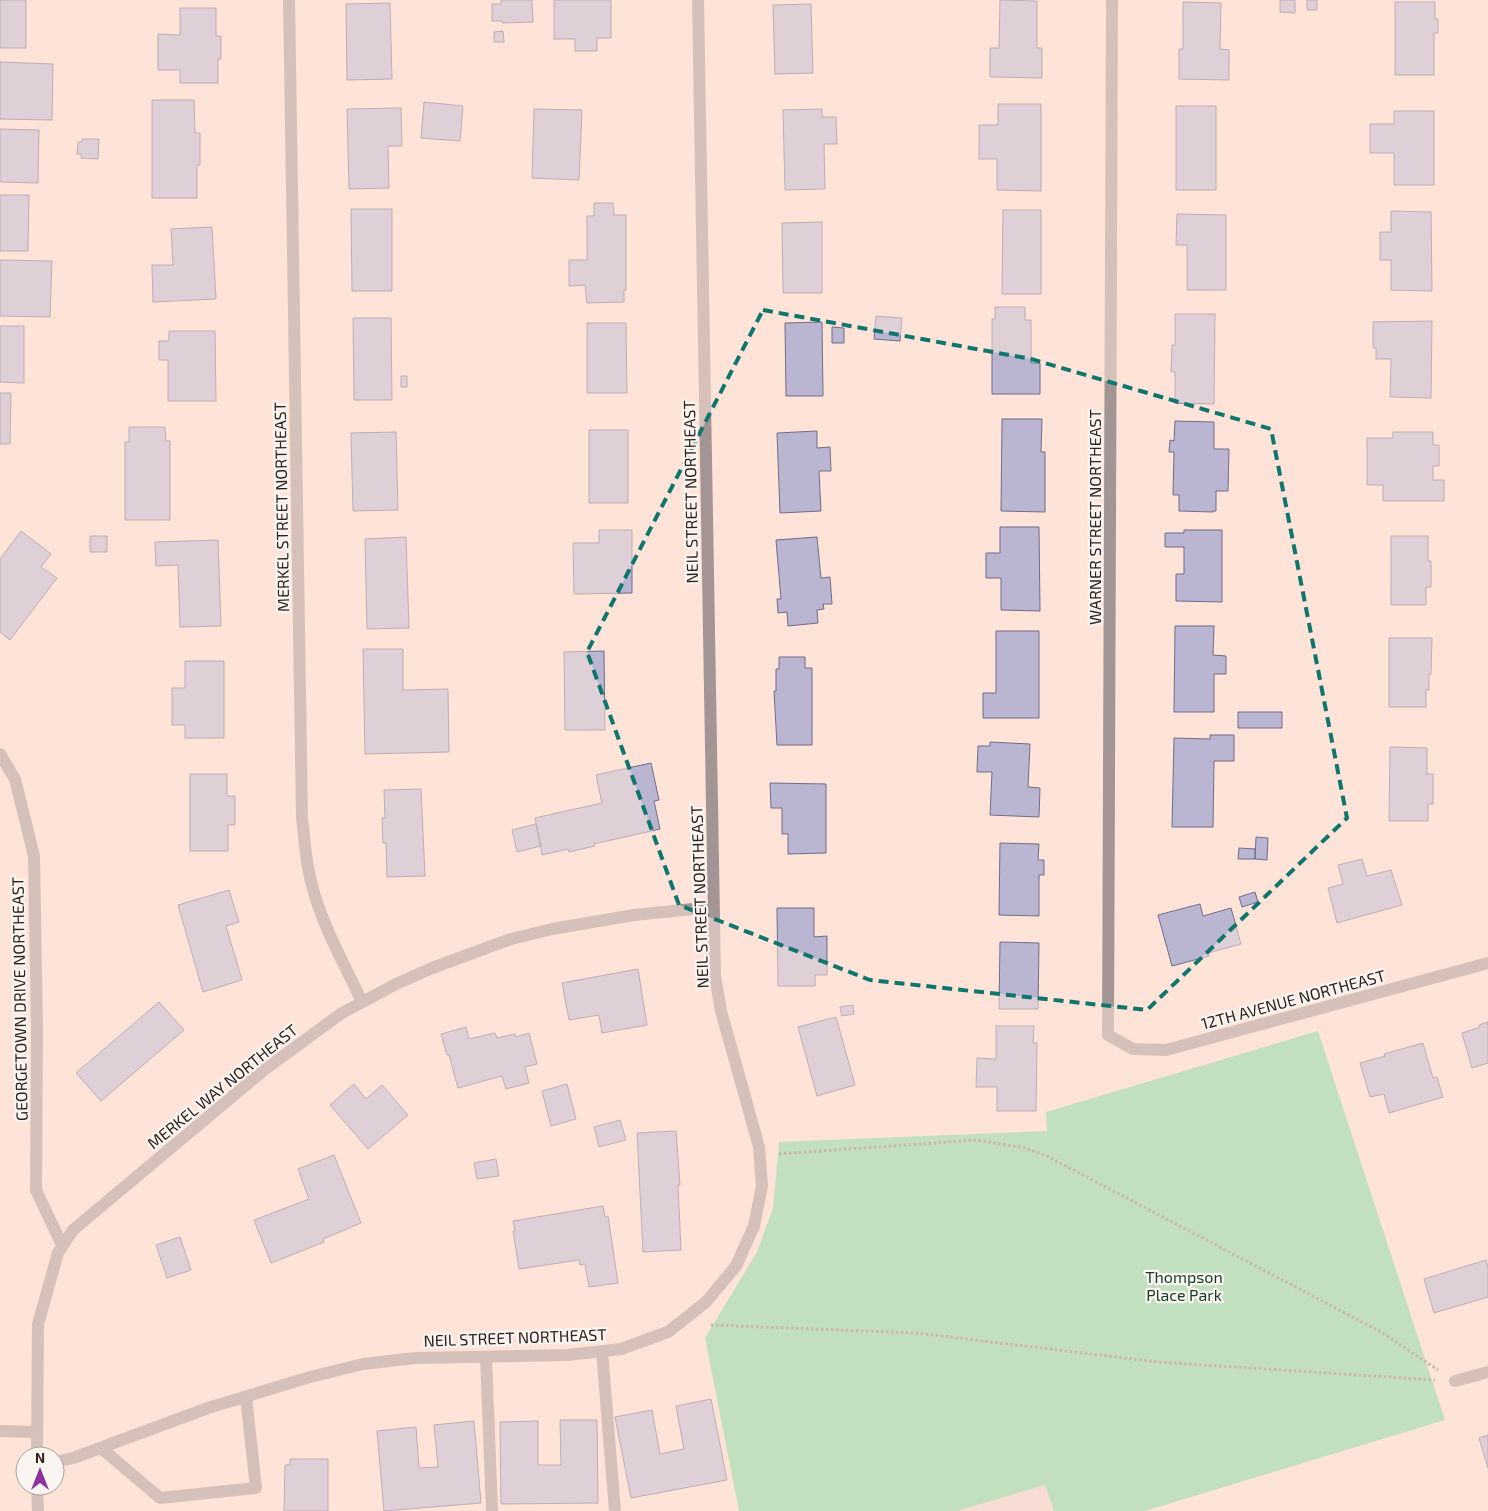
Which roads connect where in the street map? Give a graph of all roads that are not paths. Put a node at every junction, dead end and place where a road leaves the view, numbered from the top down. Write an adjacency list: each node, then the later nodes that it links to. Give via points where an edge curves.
1 (289, 0): 7 (street, MERKEL STREET NORTHEAST, via 302,818 308,868 318,901)
2 (698, 0): 5 (street, NEIL STREET NORTHEAST)
3 (1112, 0): 8 (street, WARNER STREET NORTHEAST)
4 (0, 754): 9 (street, GEORGETOWN DRIVE NORTHEAST, via 15,779 34,856 36,1190)
5 (713, 907): 7 (street, MERKEL WAY NORTHEAST, via 634,915 511,939 432,968); 10 (street, NEIL STREET NORTHEAST, via 716,985 759,1147 762,1186 754,1226 736,1266 706,1302 668,1332 621,1349)
6 (1488, 963): 8 (street, 12TH AVENUE NORTHEAST, via 1166,1050 1133,1049)
7 (362, 1002): 9 (street, MERKEL WAY NORTHEAST, via 264,1070 73,1230)
8 (1108, 1035)
9 (62, 1245): 16 (street, MERKEL WAY NORTHEAST, via 38,1324)
10 (602, 1351): 11 (street, NEIL STREET NORTHEAST, via 568,1355); 23 (street)
11 (486, 1356): 14 (street, NEIL STREET NORTHEAST, via 415,1358 363,1364); 22 (street)
12 (1488, 1372): 13 (street)
13 (1455, 1381)
14 (246, 1397): 18 (street, NEIL STREET NORTHEAST); 18 (street, via 256,1488 160,1498)
15 (0, 1431): 16 (street)
16 (37, 1432): 17 (street, MERKEL WAY NORTHEAST)
17 (37, 1446)
18 (102, 1448): 19 (street, NEIL STREET NORTHEAST)
19 (65, 1459)
20 (37, 1496): 21 (street)
21 (38, 1511)
22 (492, 1511)
23 (615, 1511)

